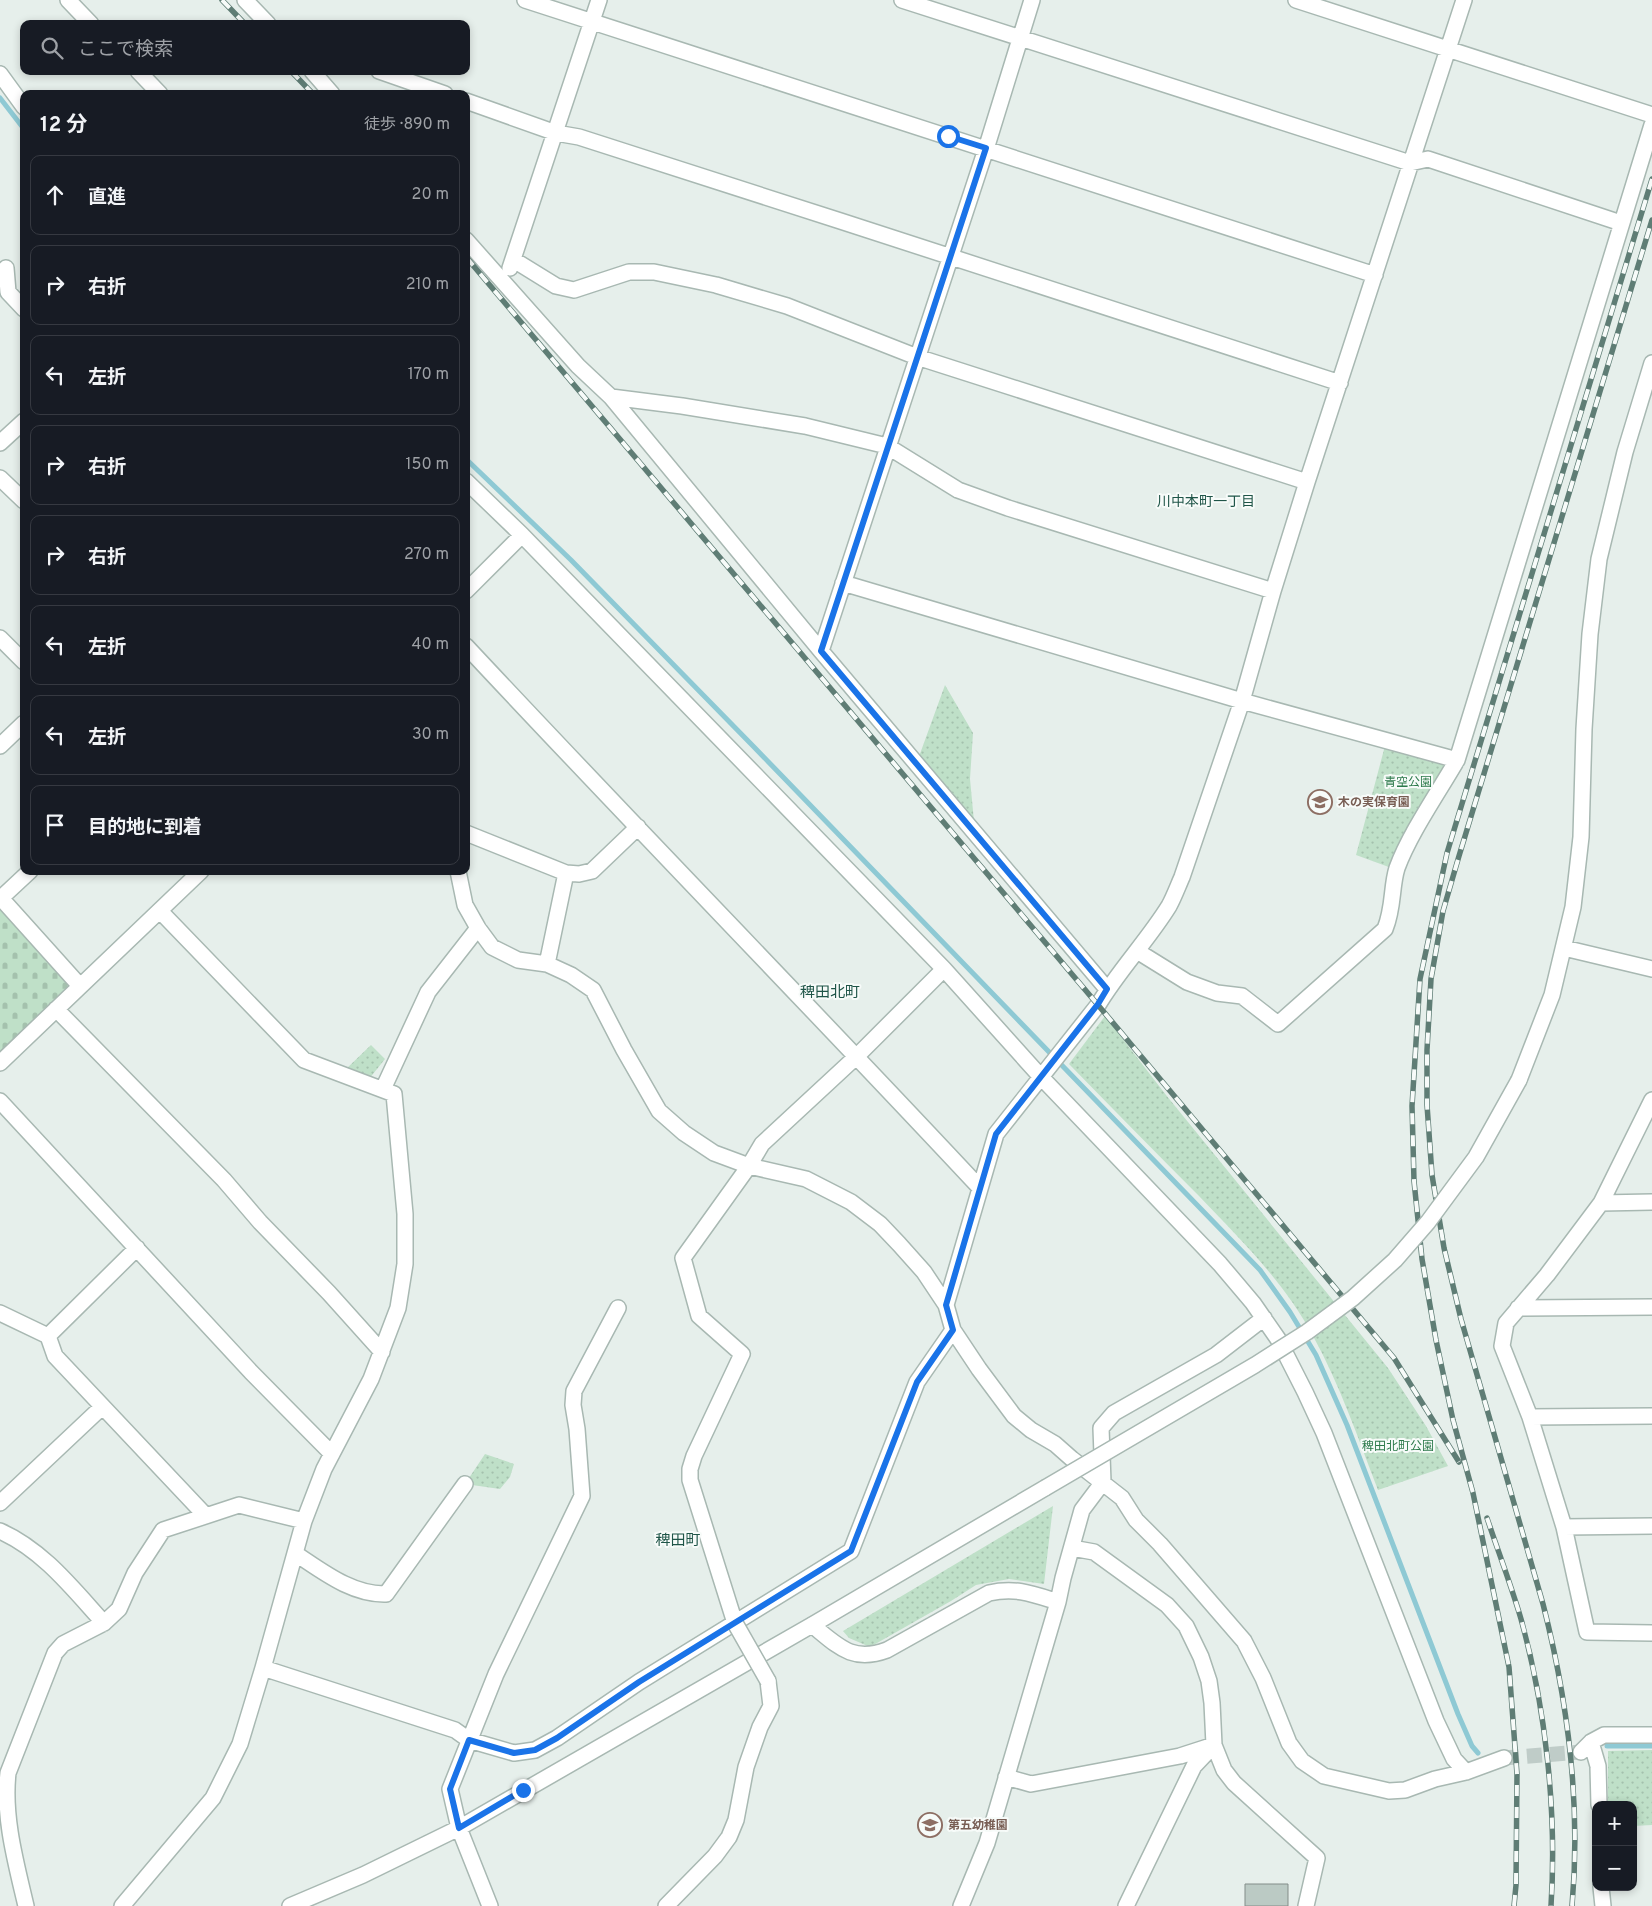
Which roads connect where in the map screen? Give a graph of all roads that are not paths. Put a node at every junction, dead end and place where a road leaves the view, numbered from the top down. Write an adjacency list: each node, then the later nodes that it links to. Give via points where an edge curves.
1 (68, 0): 9 (street)
2 (245, 0): 10 (street)
3 (525, 0): 11 (street)
4 (599, 0): 11 (street)
5 (902, 0): 12 (street)
6 (1032, 0): 12 (street)
7 (1296, 0): 13 (street)
8 (1464, 0): 13 (street)
9 (87, 20)
10 (264, 20)
11 (592, 22): 25 (street); 26 (street)
12 (1019, 38): 26 (street); 27 (street)
13 (1448, 49): 23 (street); 27 (street)
14 (0, 74): 21 (street)
15 (142, 75): 18 (street)
16 (315, 75): 19 (street)
17 (391, 75): 20 (street)
18 (156, 90)
19 (329, 90)
20 (434, 90)
21 (20, 102)
22 (470, 102): 25 (street)
23 (1652, 115)
24 (1652, 125): 28 (street)
25 (556, 133): 30 (street, via 579,137 881,233); 31 (street)
26 (986, 148): 30 (street); 33 (street)
27 (1410, 163): 28 (street, via 1428,158); 33 (street)
28 (1621, 223): 58 (street)
29 (470, 244): 34 (street)
30 (949, 258): 36 (street); 38 (street)
31 (514, 260): 34 (street); 36 (street, via 556,286 574,290 629,272 654,272 716,285 787,306)
32 (6, 268): 35 (street, via 8,292)
33 (1375, 274): 38 (street)
34 (503, 281): 39 (street, via 578,366)
35 (20, 305)
36 (916, 357): 42 (street); 44 (street)
37 (1652, 363): 68 (street, via 1625,452 1599,559 1590,634 1581,837 1573,907)
38 (1340, 383): 44 (street)
39 (610, 397): 42 (street, via 805,426); 53 (street)
40 (20, 424): 41 (street)
41 (0, 442)
42 (887, 446): 48 (street); 50 (street, via 958,490)
43 (0, 478): 46 (street)
44 (1307, 482): 50 (street)
45 (470, 485): 47 (street)
46 (20, 497)
47 (522, 535): 49 (street); 71 (street)
48 (843, 583): 53 (street); 55 (street)
49 (470, 587)
50 (1273, 591): 55 (street)
51 (0, 638): 54 (street)
52 (470, 650): 59 (street)
53 (821, 651): 74 (street)
54 (20, 658)
55 (1242, 701): 58 (street); 69 (street, via 1182,877 1170,904)
56 (20, 727): 57 (street)
57 (0, 746)
58 (1457, 760): 69 (street, via 1397,870 1391,914 1385,928 1278,1024 1242,996 1217,993 1187,982)
59 (638, 827): 61 (street, via 592,871); 76 (street)
60 (470, 835): 61 (street)
61 (566, 872): 70 (street)
62 (26, 875): 65 (street)
63 (196, 875): 66 (street)
64 (459, 875): 67 (street, via 465,904)
65 (1, 898): 73 (street)
66 (160, 911): 73 (street); 79 (street, via 304,1060)
67 (478, 928): 70 (street, via 492,947 518,960); 79 (street, via 428,992)
68 (1564, 948): 72 (street); 113 (street, bridge, via 1552,995 1519,1080 1476,1157 1395,1260 1353,1298 1255,1365)
69 (1137, 951): 74 (street)
70 (547, 964): 82 (street, via 593,990 659,1111 714,1153)
71 (944, 968): 76 (street); 78 (street)
72 (1652, 969)
73 (80, 986): 75 (street)
74 (1107, 989): 78 (street)
75 (56, 1009): 77 (street); 95 (street, via 224,1180)
76 (856, 1056): 82 (street, via 762,1144); 83 (street)
77 (0, 1063)
78 (1044, 1073): 83 (street, via 996,1134); 92 (street, via 1220,1264)
79 (383, 1089): 95 (street, via 394,1094 405,1214 405,1264 398,1308)
80 (1652, 1100): 85 (street)
81 (0, 1101): 86 (street)
82 (749, 1166): 87 (street, via 806,1179 851,1202 880,1224 899,1244 924,1272); 112 (street, via 683,1258 699,1316 742,1354 690,1469 690,1480)
83 (980, 1188): 87 (street)
84 (1652, 1202): 85 (street)
85 (1601, 1203): 90 (street)
86 (137, 1248): 94 (street); 99 (street)
87 (946, 1305): 93 (street)
88 (1652, 1307): 90 (street)
89 (618, 1308): 117 (street, via 574,1391 582,1496 496,1674)
90 (1518, 1308): 98 (street, via 1506,1323 1502,1346)
91 (0, 1312): 94 (street)
92 (1264, 1318): 100 (street, via 1216,1355 1114,1413 1101,1428); 120 (street, via 1278,1339 1324,1433 1433,1713 1454,1759)
93 (953, 1330): 100 (street, via 1014,1416); 112 (street, via 917,1382 851,1551)
94 (48, 1336): 96 (street, via 55,1356)
95 (382, 1352): 99 (street)
96 (102, 1407): 102 (street); 103 (street)
97 (1652, 1416): 98 (street)
98 (1530, 1417): 106 (street)
99 (332, 1454): 104 (street)
100 (1103, 1482): 108 (street, via 1082,1510); 120 (street, via 1122,1498 1136,1520 1244,1641 1289,1743 1302,1761 1324,1776 1389,1791 1405,1790)
101 (465, 1484): 109 (street, via 386,1594 371,1594 334,1579)
102 (0, 1503)
103 (205, 1515): 104 (street, via 239,1505); 111 (street, via 163,1530 135,1573 119,1609)
104 (304, 1521): 109 (street)
105 (1652, 1526): 106 (street)
106 (1564, 1527): 114 (street, via 1587,1632)
107 (0, 1531): 111 (street, via 31,1549)
108 (1072, 1548): 110 (street); 118 (street, via 1094,1552 1159,1600 1186,1626 1209,1681)
109 (296, 1554): 115 (street)
110 (1058, 1602): 113 (street, via 1018,1590 989,1593 875,1654 851,1654); 121 (street)
111 (104, 1623): 126 (street, via 63,1644 55,1653 8,1773 7,1802)
112 (735, 1623): 117 (street, via 535,1750 514,1753); 130 (street, bridge, via 768,1681 771,1706 746,1767 736,1820 729,1837)
113 (812, 1625): 123 (street)
114 (1652, 1634)
115 (263, 1668): 117 (street, via 455,1730); 127 (street, via 240,1744 213,1798)
116 (1652, 1735): 122 (street, via 1604,1735 1586,1747 1598,1766)
117 (469, 1740): 123 (street, via 450,1789)
118 (1214, 1745): 121 (street, via 1180,1756 1031,1784); 132 (street, via 1194,1766); 133 (street, via 1224,1770 1234,1783 1317,1858)
119 (1504, 1758): 120 (street)
120 (1466, 1772)
121 (1006, 1777): 131 (street, via 987,1843)
122 (1599, 1801)
123 (459, 1828): 128 (street); 129 (street)
124 (1602, 1891): 125 (street)
125 (1605, 1905)
126 (26, 1906)
127 (122, 1906)
128 (290, 1906)
129 (490, 1906)
130 (666, 1906)
131 (961, 1906)
132 (1126, 1906)
133 (1306, 1906)

